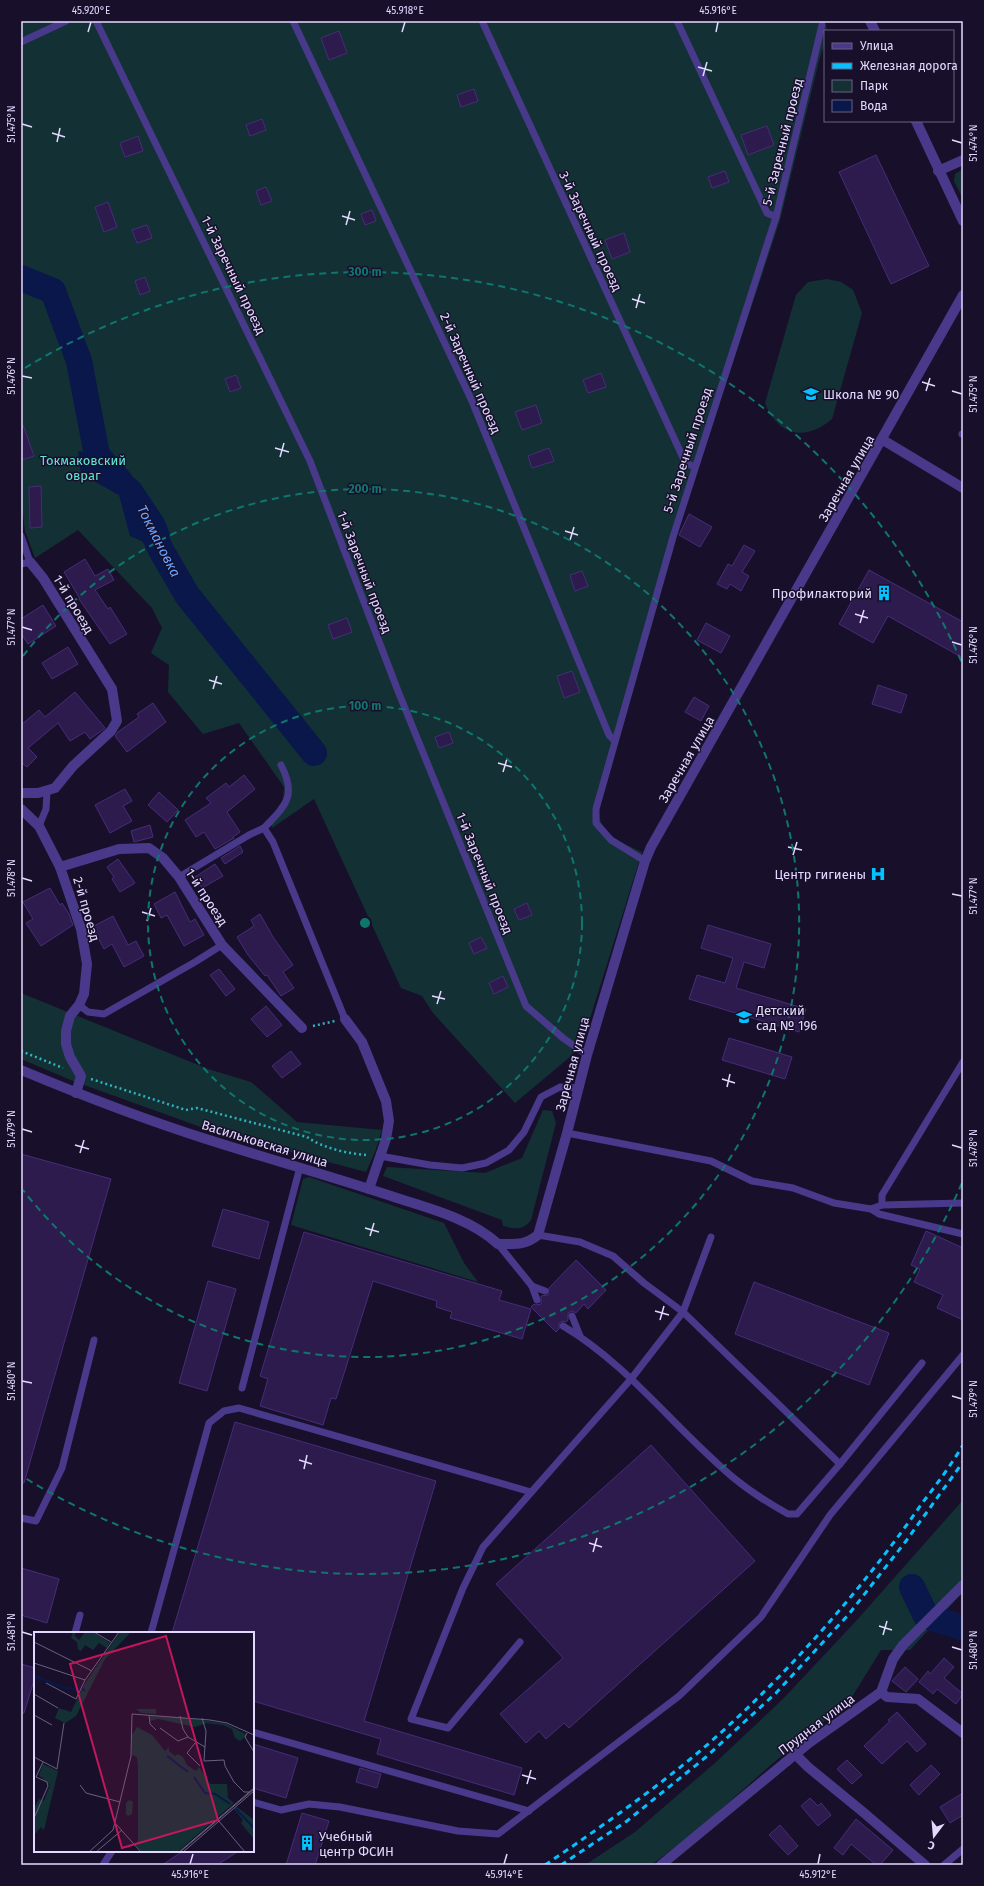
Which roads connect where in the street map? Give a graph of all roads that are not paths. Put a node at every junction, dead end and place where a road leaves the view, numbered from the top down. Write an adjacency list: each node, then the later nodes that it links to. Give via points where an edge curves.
1 (66, 21): 9 (lane)
2 (96, 21): 35 (lane, 1-й Заречный проезд, via 310,461 398,691 526,1006)
3 (293, 21): 21 (lane, 2-й Заречный проезд, via 471,399 609,735)
4 (482, 21): 17 (lane, 3-й Заречный проезд, via 685,462)
5 (677, 21): 13 (lane, via 767,213)
6 (870, 21): 8 (street)
7 (822, 25): 13 (lane, 5-й Заречный проезд)
8 (874, 30)
9 (21, 42)
10 (916, 122): 12 (street)
11 (963, 160): 12 (street)
12 (938, 171): 14 (street)
13 (776, 217): 17 (lane, 5-й Заречный проезд)
14 (963, 221)
15 (963, 296): 16 (street, Заречная улица)
16 (883, 440): 18 (street); 28 (street, Заречная улица, via 651,847)
17 (694, 467): 21 (lane, 5-й Заречный проезд)
18 (963, 488)
19 (21, 536): 20 (lane)
20 (25, 563): 23 (street, 1-й проезд, via 43,578 112,689 117,721 111,731 55,788)
21 (614, 740): 28 (lane, 5-й Заречный проезд, via 596,809 596,823 611,840)
22 (281, 765): 27 (lane, via 288,780 289,798)
23 (47, 791): 24 (street); 26 (lane, via 46,809)
24 (21, 793)
25 (21, 809): 26 (street, 2-й проезд)
26 (39, 826): 29 (street, 2-й проезд)
27 (264, 828): 30 (lane); 33 (lane, via 274,842)
28 (646, 861): 35 (street, Заречная улица)
29 (60, 867): 30 (street, 1-й проезд, via 119,849 149,848 163,858); 32 (street, 2-й проезд, via 81,929 87,964 84,994)
30 (179, 877): 31 (street, 1-й проезд)
31 (222, 945): 32 (lane, via 104,1014 88,1012); 34 (street, 1-й проезд)
32 (79, 1005): 39 (street, 2-й проезд, via 70,1016 66,1031 70,1057 81,1076)
33 (345, 1019): 41 (street, via 362,1042 386,1101 389,1122)
34 (302, 1028)
35 (587, 1055): 38 (street, Заречная улица)
36 (963, 1062): 45 (lane, via 882,1195)
37 (21, 1070): 39 (street, Васильковская улица)
38 (578, 1088): 40 (street, Заречная улица); 41 (lane, via 560,1086 541,1096 524,1132 509,1150 486,1163 462,1168)
39 (76, 1093): 42 (street, Васильковская улица, via 205,1138)
40 (567, 1133): 46 (lane, via 711,1161 752,1181 793,1188 834,1203); 48 (street, Заречная улица)
41 (380, 1156): 43 (street)
42 (300, 1167): 43 (street, Васильковская улица); 62 (lane)
43 (369, 1189): 50 (street, Васильковская улица, via 446,1214 487,1234)
44 (963, 1203): 45 (lane)
45 (882, 1205): 46 (lane)
46 (871, 1209): 47 (lane, via 879,1214)
47 (963, 1234)
48 (538, 1235): 50 (street, via 529,1242); 54 (lane, via 580,1242 613,1256)
49 (711, 1237): 54 (lane)
50 (498, 1244): 51 (lane)
51 (532, 1286): 52 (lane); 53 (lane)
52 (545, 1292)
53 (537, 1300)
54 (683, 1312): 61 (lane); 63 (lane)
55 (572, 1316): 57 (lane)
56 (562, 1326): 57 (lane)
57 (580, 1336): 61 (lane)
58 (94, 1340): 65 (lane, via 62,1468 36,1521)
59 (963, 1355): 76 (lane, via 830,1515 761,1617 679,1696)
60 (922, 1362): 63 (lane)
61 (631, 1379): 63 (lane, via 735,1479 788,1514 797,1514); 64 (lane)
62 (242, 1388)
63 (840, 1464)
64 (531, 1492): 69 (lane, via 239,1408 224,1411 209,1423); 70 (lane, via 483,1547 463,1588 411,1719 448,1728)
65 (21, 1518)
66 (963, 1585): 71 (street, via 892,1659)
67 (80, 1615): 68 (lane)
68 (75, 1632)
69 (151, 1632)
70 (520, 1642)
71 (882, 1692): 73 (street, via 887,1697 918,1699); 74 (street, Прудная улица)
72 (254, 1732): 76 (lane)
73 (963, 1733)
74 (796, 1755): 80 (street, Прудная улица); 81 (street)
75 (254, 1802): 76 (lane, via 281,1810 309,1804 340,1807 458,1831 498,1834)
76 (529, 1811)
77 (963, 1849): 82 (lane)
78 (111, 1852): 79 (lane)
79 (104, 1865)
80 (661, 1865)
81 (924, 1865)
82 (944, 1865)

